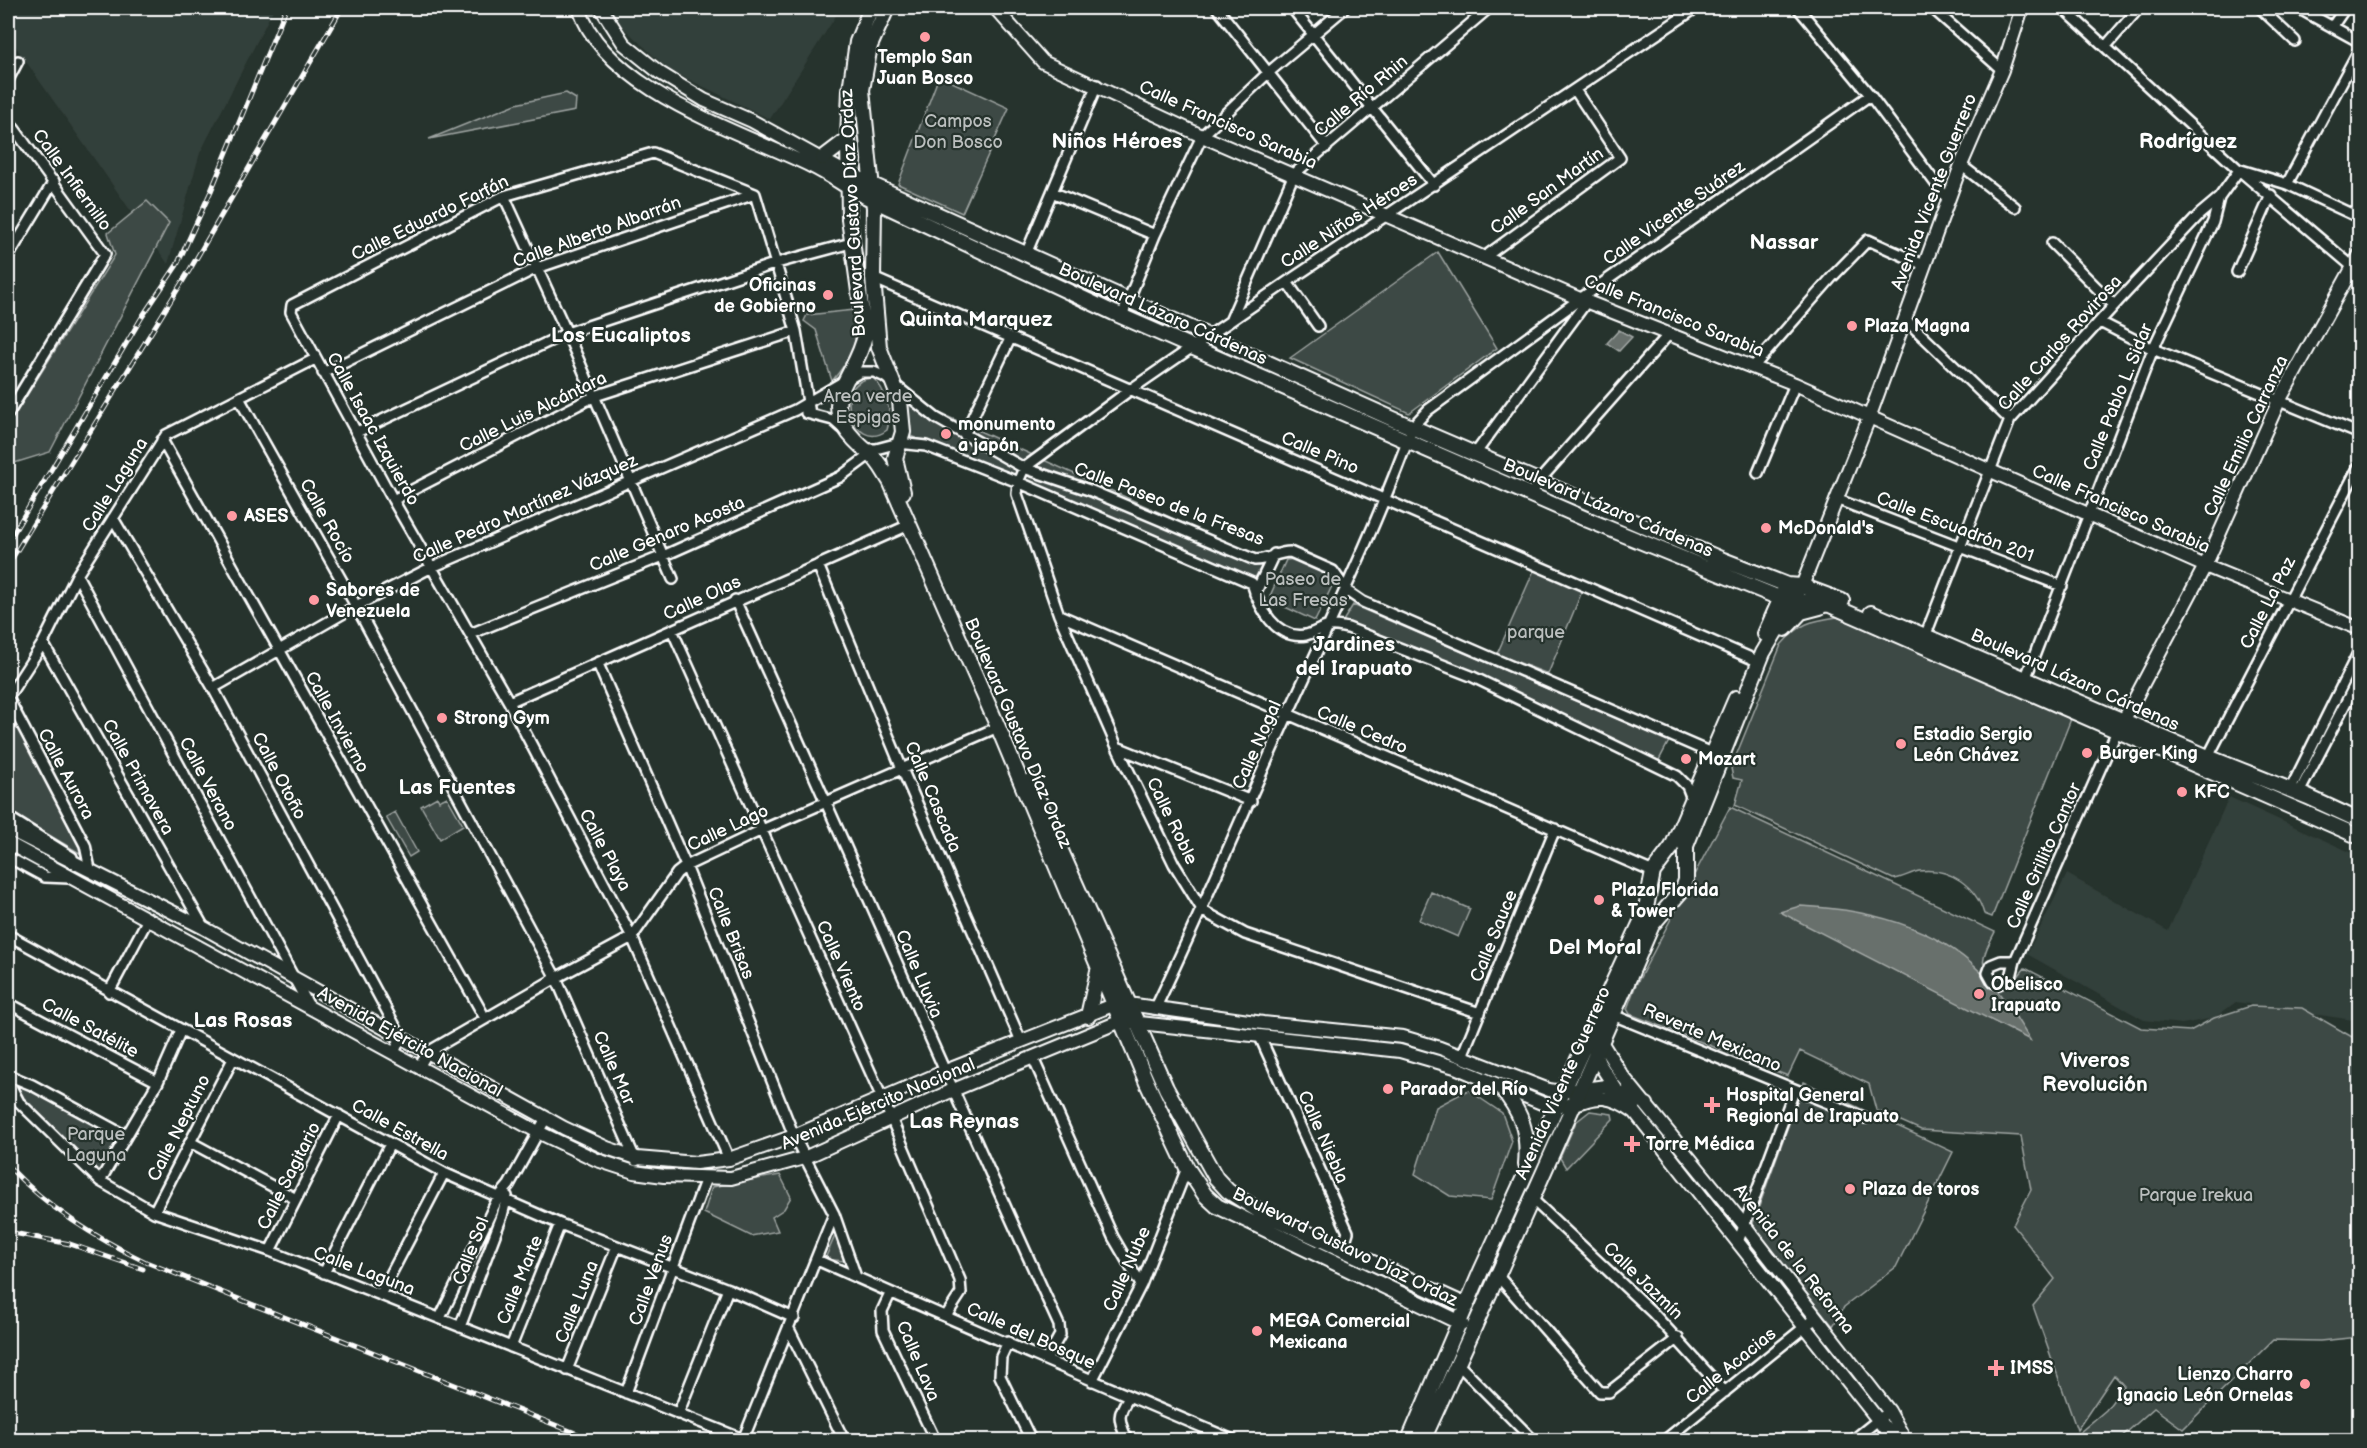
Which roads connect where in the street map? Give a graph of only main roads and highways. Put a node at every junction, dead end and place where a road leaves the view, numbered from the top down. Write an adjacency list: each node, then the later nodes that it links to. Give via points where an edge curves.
1 (579, 8): 11 (main road, via 610,57 647,88 813,167)
2 (601, 8): 8 (main road, via 624,44 660,73 704,100)
3 (871, 8): 7 (main road, Boulevard Gustavo Díaz Ordaz, via 857,42)
4 (887, 8): 10 (main road, Boulevard Gustavo Díaz Ordaz, via 870,46 862,90)
5 (995, 8): 15 (main road, Calle Francisco Sarabia, via 1043,62 1387,216)
6 (2022, 8): 15 (main road, Avenida Vicente Guerrero)
7 (848, 140): 8 (main road); 9 (main road, Boulevard Gustavo Díaz Ordaz)
8 (823, 158): 9 (main road)
9 (850, 174): 10 (main road, Boulevard Lázaro Cárdenas); 11 (main road, Boulevard Gustavo Díaz Ordaz)
10 (871, 184): 12 (main road, Boulevard Gustavo Díaz Ordaz); 17 (main road, Boulevard Lázaro Cárdenas, via 1475,454)
11 (850, 189): 12 (main road, Boulevard Lázaro Cárdenas); 32 (main road, Boulevard Gustavo Díaz Ordaz, via 851,243 865,335 839,402 840,416 846,430 890,481 998,727)
12 (873, 201): 19 (main road, Boulevard Lázaro Cárdenas, via 1408,442); 33 (main road, Boulevard Gustavo Díaz Ordaz, via 873,278 879,347 903,416 895,458 899,482)
13 (2360, 254): 14 (main road, Calle Emilio Carranza)
14 (2356, 270): 16 (main road, Calle Emilio Carranza, via 2278,403)
15 (1869, 418): 16 (main road, Calle Francisco Sarabia); 18 (main road, Avenida Vicente Guerrero)
16 (2205, 566): 21 (main road, Calle Francisco Sarabia); 23 (main road, Calle Emilio Carranza)
17 (1787, 585): 18 (main road, Boulevard Lázaro Cárdenas); 19 (main road, Avenida Vicente Guerrero)
18 (1802, 586): 19 (main road, Avenida Vicente Guerrero); 23 (main road, Boulevard Lázaro Cárdenas, via 2026,677)
19 (1788, 600): 20 (main road, Boulevard Lázaro Cárdenas); 22 (main road, Avenida Vicente Guerrero)
20 (1830, 605): 22 (main road, via 1801,612); 23 (main road, Boulevard Lázaro Cárdenas)
21 (2360, 629)
22 (1758, 656): 28 (main road, Avenida Vicente Guerrero); 29 (main road, Avenida Vicente Guerrero, via 1686,846)
23 (2120, 726): 24 (main road, Boulevard Lázaro Cárdenas, via 2208,757); 26 (main road, Boulevard Lázaro Cárdenas)
24 (2360, 821)
25 (8, 829): 35 (main road, Avenida Ejército Nacional, via 204,928 546,1118 637,1158 696,1163 729,1159)
26 (2360, 837)
27 (8, 843): 36 (main road, Avenida Ejército Nacional, via 538,1132 597,1160 634,1172 731,1178 804,1158 951,1091)
28 (1665, 857): 29 (main road); 30 (main road, Avenida Vicente Guerrero, via 1653,872)
29 (1686, 870): 31 (main road, Avenida Vicente Guerrero, via 1683,889)
30 (1648, 893): 31 (main road); 38 (main road, Avenida Vicente Guerrero, via 1645,913)
31 (1670, 906): 38 (main road, Avenida Vicente Guerrero, via 1652,925 1613,1015)
32 (1098, 971): 34 (main road, Boulevard Gustavo Díaz Ordaz); 35 (main road)
33 (1128, 1004): 34 (main road, Avenida Ejército Nacional); 37 (main road, Boulevard Gustavo Díaz Ordaz); 43 (main road, Avenida Ejército Nacional, via 1403,1037)
34 (1113, 1005): 35 (main road, Avenida Ejército Nacional); 36 (main road, Boulevard Gustavo Díaz Ordaz)
35 (1088, 1016)
36 (1121, 1021): 37 (main road); 50 (main road, Boulevard Gustavo Díaz Ordaz, via 1187,1168 1217,1206)
37 (1136, 1023): 40 (main road, via 1400,1051 1455,1067); 49 (main road, Boulevard Gustavo Díaz Ordaz, via 1166,1088 1216,1178 1228,1191 1260,1212)
38 (1594, 1038): 39 (main road, Avenida Vicente Guerrero); 43 (main road, Avenida Vicente Guerrero); 44 (main road, Avenida de la Reforma)
39 (1595, 1055): 41 (main road, Avenida Vicente Guerrero); 42 (main road, Avenida de la Reforma)
40 (1500, 1086): 46 (main road); 48 (main road, via 1516,1106 1523,1125 1527,1143)
41 (1578, 1090): 42 (main road, Avenida de la Reforma, via 1606,1086); 43 (main road, Avenida de la Reforma); 45 (main road, Avenida Vicente Guerrero)
42 (1617, 1090): 44 (main road, Avenida de la Reforma); 47 (main road, Avenida de la Reforma)
43 (1561, 1092): 46 (main road, Avenida Vicente Guerrero)
44 (1647, 1104): 51 (main road, Avenida de la Reforma)
45 (1572, 1105): 46 (main road); 47 (main road, Avenida de la Reforma, via 1605,1096); 53 (main road, Avenida Vicente Guerrero)
46 (1555, 1107): 48 (main road, Avenida Vicente Guerrero)
47 (1635, 1112): 52 (main road, Avenida de la Reforma)
48 (1525, 1176): 49 (main road, Avenida Vicente Guerrero)
49 (1467, 1306): 50 (main road, Avenida Vicente Guerrero)
50 (1461, 1323): 54 (main road, Avenida Vicente Guerrero)
51 (1840, 1347): 52 (main road); 58 (main road, Avenida de la Reforma, via 1889,1411)
52 (1822, 1353): 57 (main road, Avenida de la Reforma)
53 (1431, 1422): 55 (main road, Avenida Vicente Guerrero); 56 (main road)
54 (1408, 1440)
55 (1423, 1440)
56 (1432, 1440)
57 (1894, 1440)
58 (1905, 1440)

